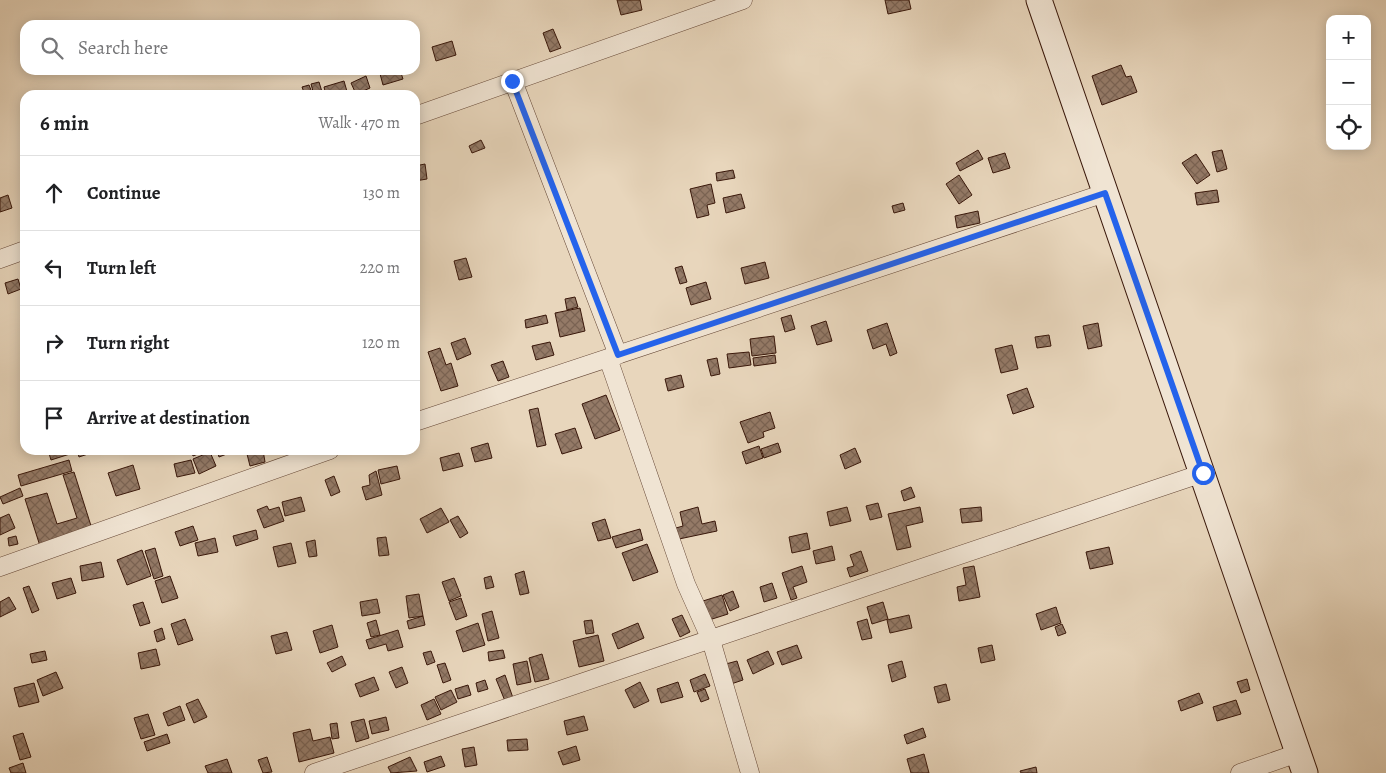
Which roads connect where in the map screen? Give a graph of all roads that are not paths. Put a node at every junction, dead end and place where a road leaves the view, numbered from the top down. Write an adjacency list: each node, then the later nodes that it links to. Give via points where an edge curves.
1 (743, 0): 3 (street)
2 (1039, 0): 5 (main road)
3 (512, 81): 4 (street); 8 (street)
4 (420, 114)
5 (1105, 193): 8 (street); 11 (main road)
6 (20, 252): 7 (street)
7 (0, 259)
8 (613, 356): 9 (street); 13 (street, via 686,584)
9 (420, 420)
10 (316, 455): 12 (street)
11 (1203, 473): 13 (street); 14 (main road)
12 (0, 567)
13 (711, 640): 15 (street); 16 (street)
14 (1302, 763): 17 (street)
15 (314, 773)
16 (750, 773)
17 (1240, 773)

